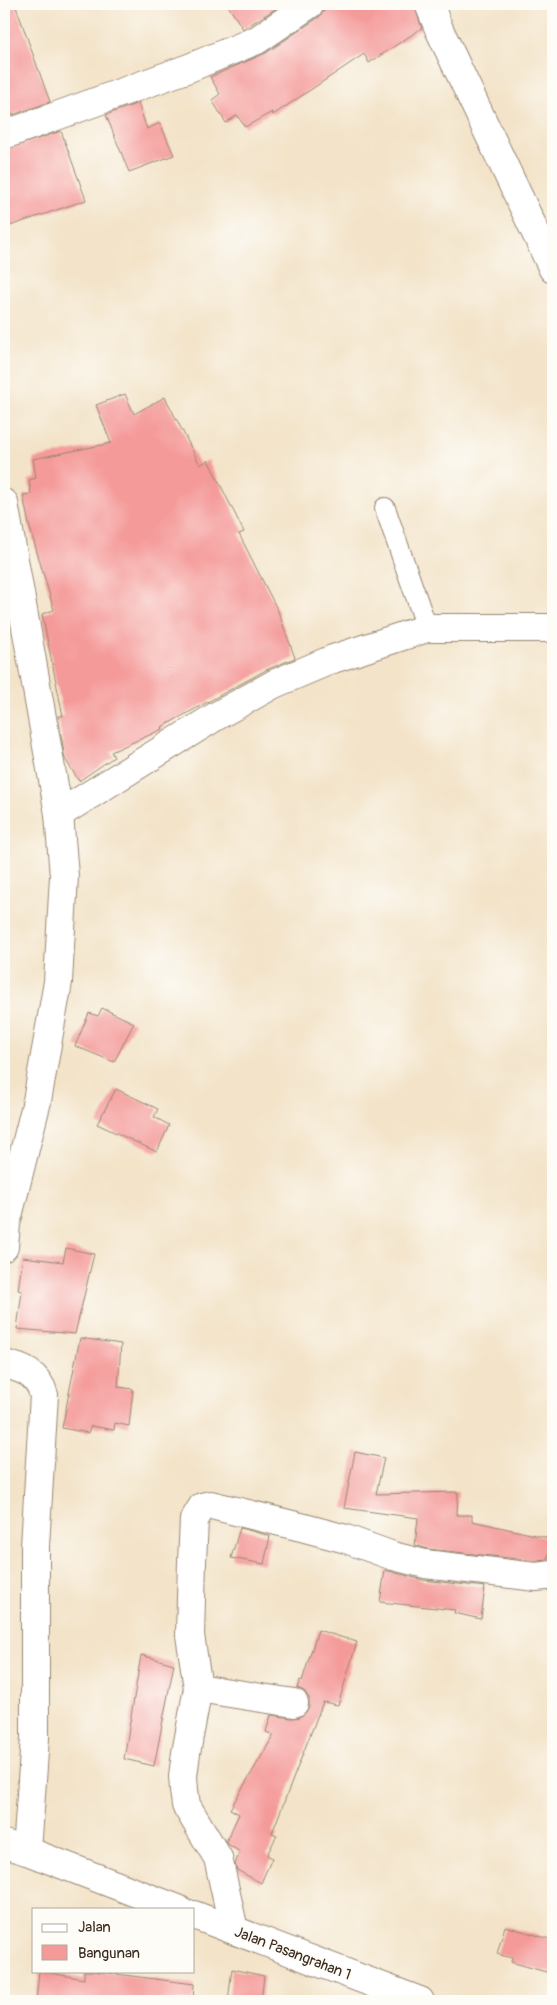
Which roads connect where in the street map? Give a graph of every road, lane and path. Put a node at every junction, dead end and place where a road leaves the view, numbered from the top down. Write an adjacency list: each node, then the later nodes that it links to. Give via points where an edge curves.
1 (310, 4): 3 (street, via 257,40)
2 (429, 4): 4 (street)
3 (4, 136)
4 (553, 269)
5 (4, 503): 9 (street)
6 (385, 508): 7 (lane)
7 (427, 628): 8 (street); 9 (street, via 333,659 274,684)
8 (553, 628)
9 (59, 814): 10 (street, via 64,876 58,982 37,1101 6,1224)
10 (4, 1247)
11 (4, 1364): 15 (street, via 30,1372 41,1385 44,1395 35,1546 35,1738)
12 (553, 1575): 13 (street, via 536,1577 425,1564 302,1527 211,1506 202,1507 194,1520 191,1571 190,1635)
13 (198, 1688): 14 (street); 18 (street, via 183,1776 186,1805 218,1858)
14 (294, 1703)
15 (10, 1851): 16 (street)
16 (175, 1908)
17 (195, 1915): 18 (street, Jalan Pasangrahan 1)
18 (234, 1930): 19 (street, Jalan Pasangrahan 1)
19 (420, 2001)

